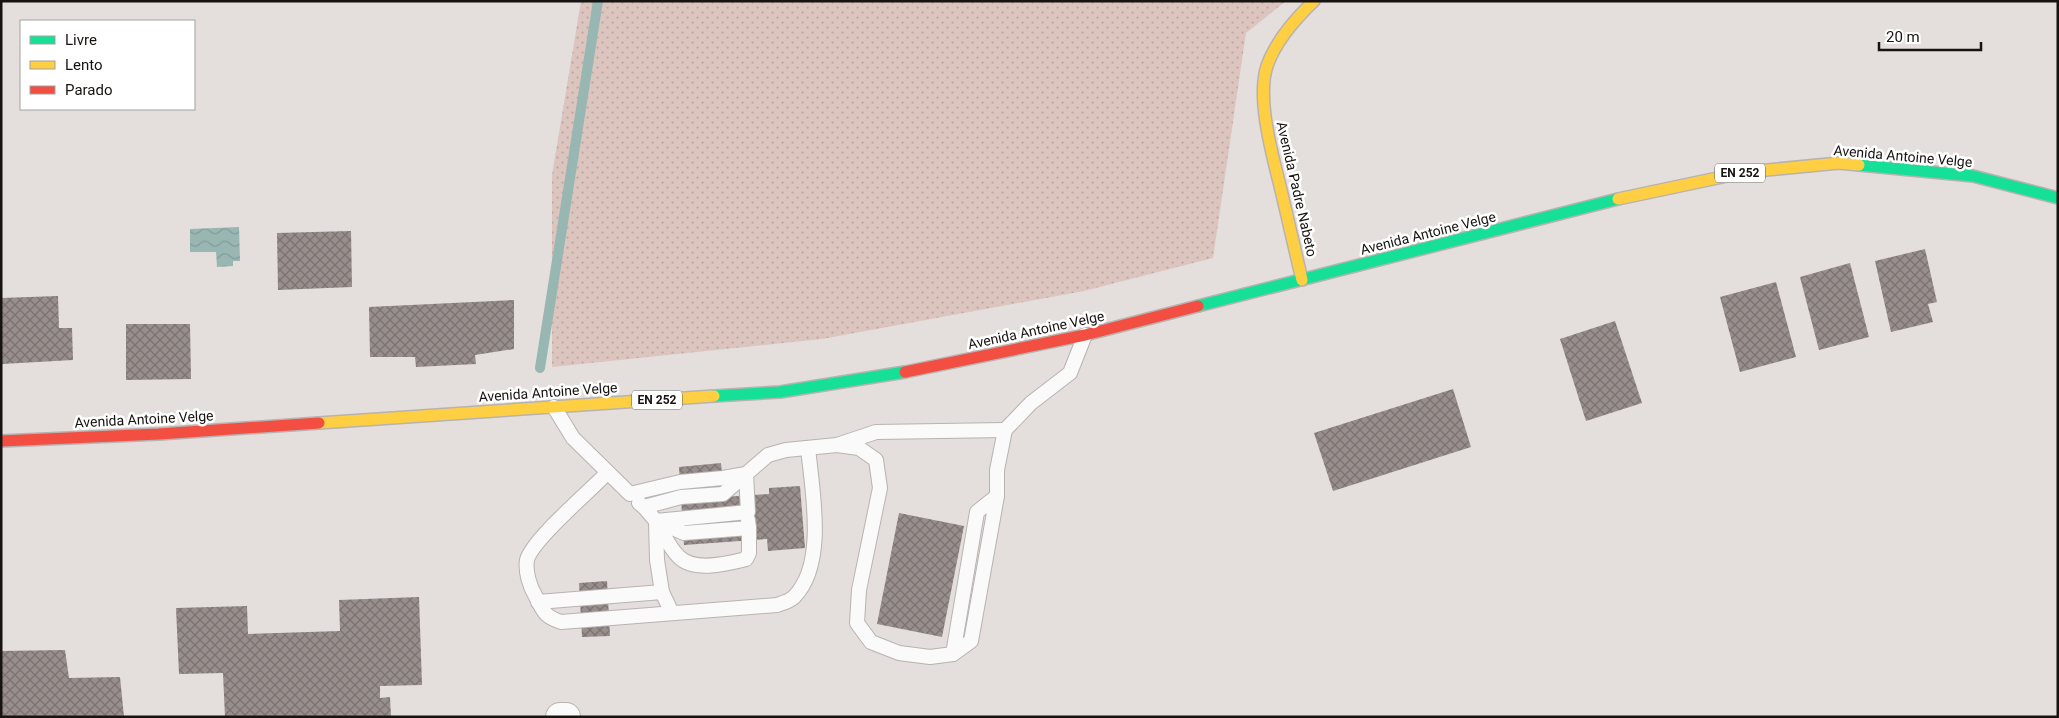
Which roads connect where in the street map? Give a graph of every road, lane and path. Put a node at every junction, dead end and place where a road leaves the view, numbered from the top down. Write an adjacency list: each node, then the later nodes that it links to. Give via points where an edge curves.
1 (1314, 1): 3 (main road, Avenida Padre Nabeto, via 1286,28 1266,67 1268,134)
2 (2058, 198): 3 (main road, Avenida Antoine Velge / EN 252, via 1974,176 1839,163 1746,172 1643,193)
3 (1302, 280): 4 (main road, Avenida Antoine Velge / EN 252)
4 (1085, 335): 5 (main road, Avenida Antoine Velge / EN 252, via 931,368 780,392); 6 (lane, via 1070,373 1031,403)
5 (554, 407): 7 (main road, Avenida Antoine Velge / EN 252, via 159,434); 10 (lane, via 572,438)
6 (1005, 430): 8 (lane, via 876,432); 8 (lane, via 997,470 997,496 971,641 953,654 930,657 899,653 871,642 857,623 859,590 880,488 876,460 859,448)
7 (1, 441)
8 (837, 445): 9 (lane)
9 (808, 448): 11 (lane, via 768,455); 19 (lane, via 814,517 813,554 805,581 794,598 777,605)
10 (608, 473): 12 (lane); 18 (lane, via 538,540 528,560 529,585)
11 (746, 474): 12 (lane, via 680,482); 13 (lane, via 723,494 681,497); 14 (lane)
12 (630, 494): 13 (lane)
13 (644, 507): 15 (lane)
14 (748, 512): 15 (lane); 16 (lane)
15 (656, 521): 16 (lane, via 684,533); 16 (lane, via 679,557 691,565 746,559); 17 (lane)
16 (749, 528)
17 (662, 592): 18 (lane); 19 (lane)
18 (538, 602): 19 (lane, via 547,617 561,622)
19 (672, 613)
20 (560, 717): 21 (street)
21 (566, 717)

